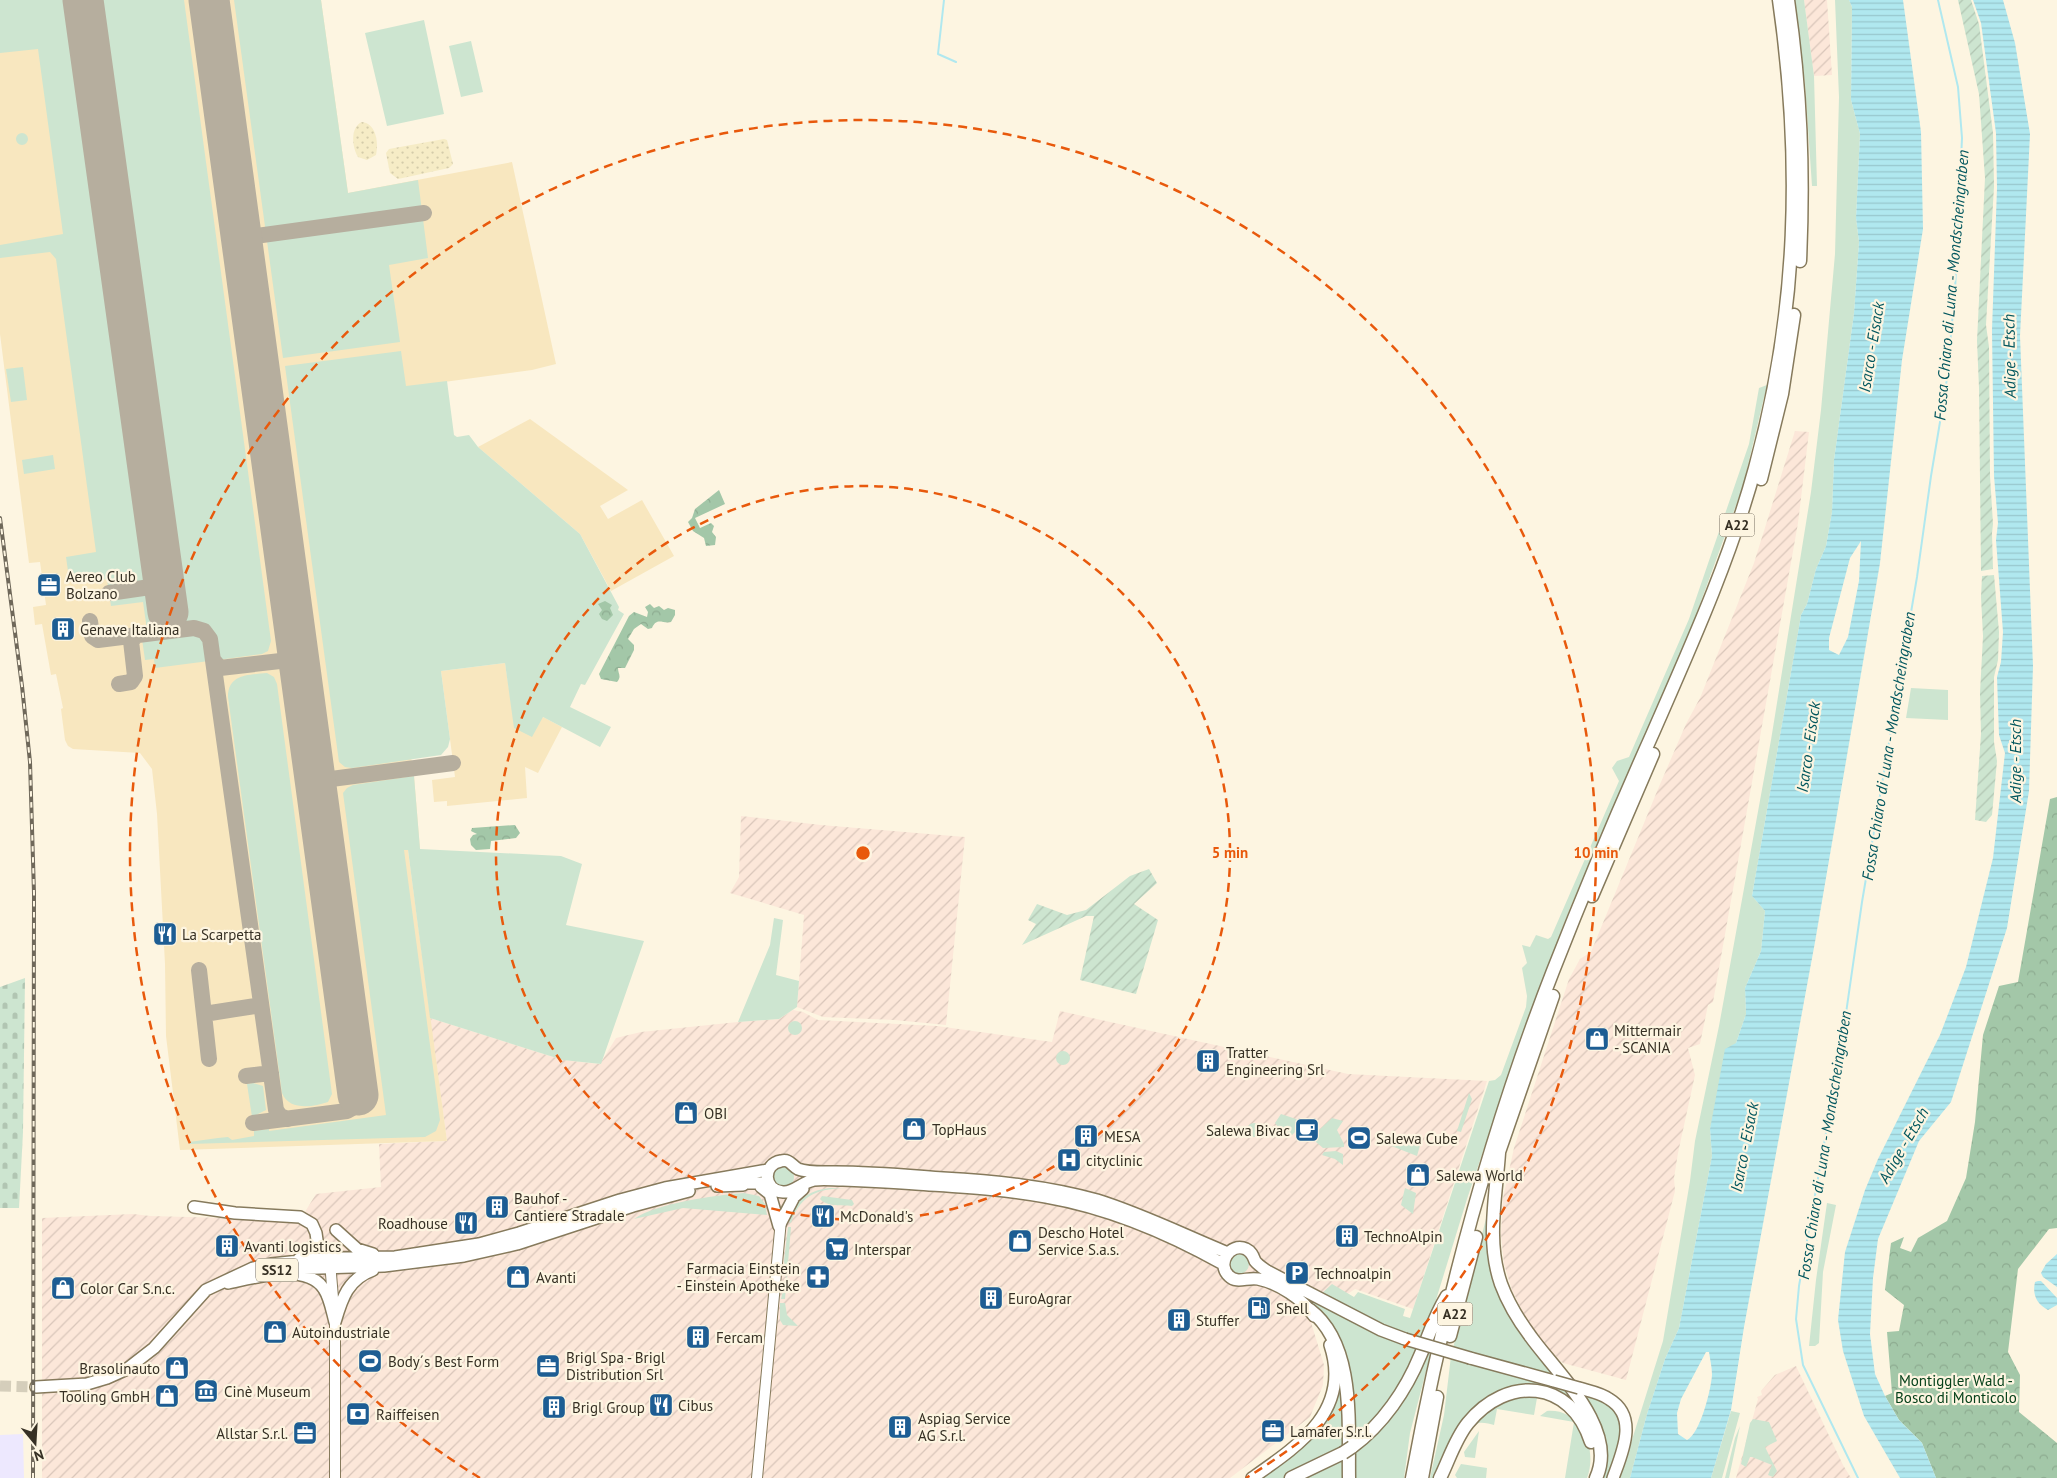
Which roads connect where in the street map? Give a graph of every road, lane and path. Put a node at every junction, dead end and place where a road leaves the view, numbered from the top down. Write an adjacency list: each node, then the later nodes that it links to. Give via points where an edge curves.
1 (1779, 0): 20 (highway, A22, via 1792,112 1791,259 1781,348 1755,469 1726,560 1551,974 1503,1110)
2 (1788, 0): 3 (highway, A22, via 1801,113 1802,209 1792,333 1772,439 1734,562 1560,977)
3 (1499, 1153): 31 (highway, A22, via 1462,1287); 34 (highway, via 1492,1241 1501,1283 1519,1320 1580,1397 1592,1420 1600,1459)
4 (798, 1169): 5 (main road, via 791,1162 782,1160); 9 (main road, via 799,1178); 13 (main road, via 987,1181 1057,1191 1135,1213)
5 (768, 1170): 8 (main road); 14 (main road, via 665,1188 487,1242)
6 (833, 1180): 9 (main road, via 814,1180); 11 (main road, via 802,1190 794,1197); 13 (main road, via 959,1187 1054,1198 1137,1223 1200,1251)
7 (718, 1186): 8 (main road, via 740,1182); 11 (main road, via 758,1186 764,1189 770,1194); 14 (main road, via 678,1193 499,1248 440,1260)
8 (770, 1186): 9 (main road, via 781,1192); 11 (main road)
9 (794, 1188): 11 (main road)
10 (194, 1207): 16 (main road, via 294,1216 312,1224 317,1240 310,1253 295,1260)
11 (779, 1226): 26 (main road)
12 (336, 1230): 14 (main road, via 357,1249)
13 (1225, 1258): 15 (main road, via 1234,1249 1246,1249); 18 (main road, via 1225,1271 1236,1280)
14 (388, 1262): 17 (main road); 23 (main road, via 355,1279 344,1292)
15 (1256, 1262): 18 (main road); 35 (main road, bridge, via 1282,1280 1381,1330 1608,1398 1620,1408 1627,1431)
16 (271, 1264): 17 (main road); 21 (main road, SS12, via 239,1272 210,1287)
17 (334, 1265): 19 (main road, SS12, via 266,1271); 23 (main road)
18 (1249, 1278): 22 (main road, via 1274,1285)
19 (226, 1283): 21 (main road, SS12); 23 (main road, via 276,1274 306,1275 324,1289)
20 (1452, 1287): 28 (highway, via 1435,1315 1407,1384 1390,1409 1348,1450); 30 (highway, A22)
21 (195, 1302): 24 (main road, SS12, via 154,1348 127,1369 86,1384)
22 (1310, 1310): 27 (main road, via 1324,1331 1334,1358 1335,1380 1330,1403 1308,1435); 29 (highway, via 1326,1327 1337,1348 1343,1370)
23 (335, 1322): 25 (main road)
24 (36, 1386)
25 (335, 1478)
26 (757, 1478)
27 (1252, 1478)
28 (1291, 1478)
29 (1350, 1478)
30 (1412, 1478)
31 (1422, 1478)
32 (1440, 1478): 33 (highway, via 1467,1424 1494,1399 1519,1390 1551,1395 1579,1417 1592,1448)
33 (1589, 1478)
34 (1596, 1478)
35 (1613, 1478)

